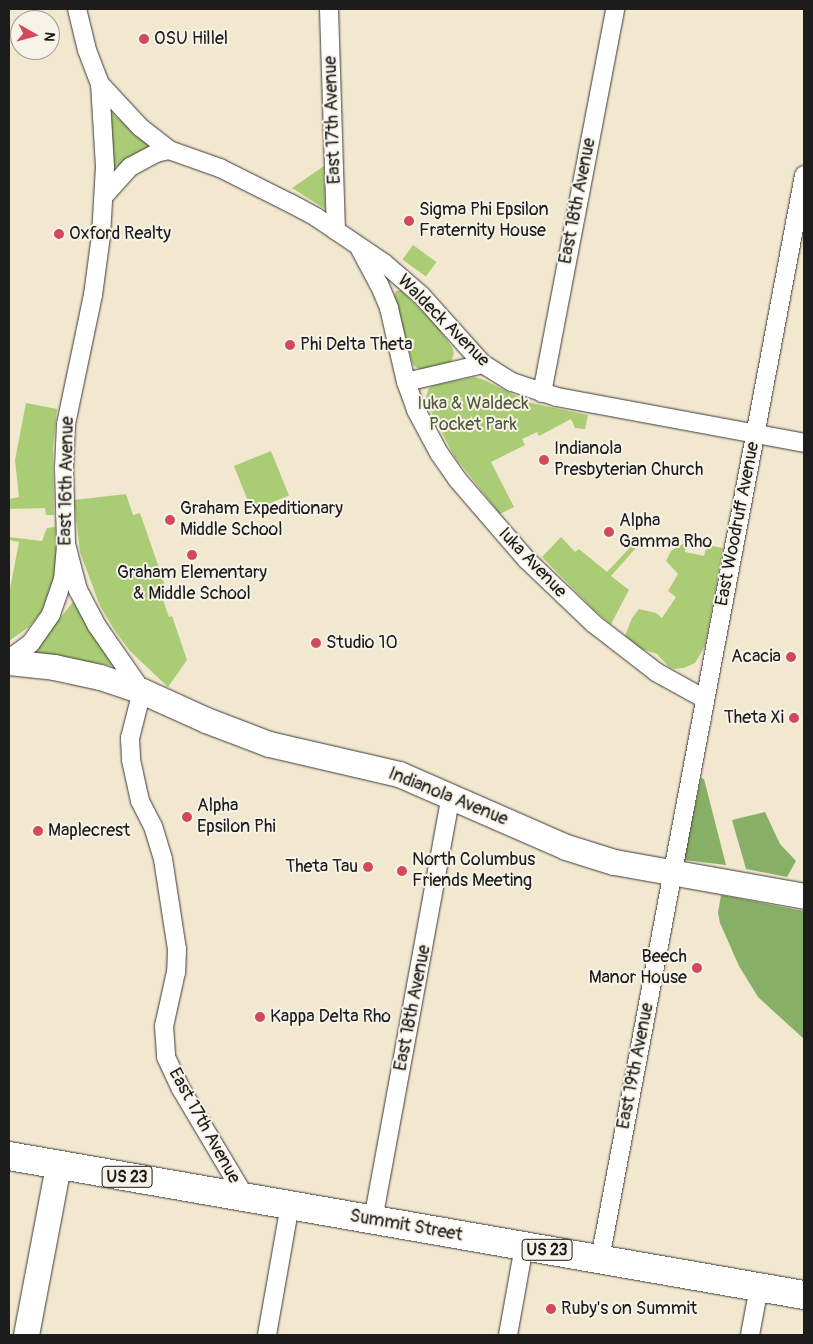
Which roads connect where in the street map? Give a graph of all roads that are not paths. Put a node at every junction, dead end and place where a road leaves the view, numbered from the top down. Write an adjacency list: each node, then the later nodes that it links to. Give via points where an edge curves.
1 (77, 9): 4 (street, East 16th Avenue)
2 (329, 9): 8 (street, East 17th Avenue)
3 (615, 9): 12 (street, East 18th Avenue)
4 (100, 84): 5 (street, Waldeck Avenue, via 140,126); 7 (street, East 16th Avenue)
5 (170, 150): 7 (street, via 156,153 130,167); 8 (street, Waldeck Avenue, via 235,176)
6 (804, 175): 13 (street, East Woodruff Avenue)
7 (104, 196): 15 (street, East 16th Avenue, via 93,295 66,424)
8 (336, 230): 9 (street, Waldeck Avenue)
9 (357, 244): 10 (street, Waldeck Avenue, via 421,295); 11 (street, Iuka Avenue, via 389,308)
10 (483, 364): 11 (street); 12 (street, Waldeck Avenue, via 512,382)
11 (406, 382): 18 (street, Iuka Avenue, via 426,431 439,453 485,514 526,560 589,620 630,653)
12 (542, 393): 13 (street, Waldeck Avenue)
13 (755, 434): 14 (street, Waldeck Avenue); 18 (street, East Woodruff Avenue)
14 (804, 442)
15 (66, 544): 16 (street, East 16th Avenue, via 63,580 51,614 31,643); 17 (street, via 78,590 97,626)
16 (9, 661): 17 (street, Indianola Avenue, via 100,676)
17 (142, 691): 19 (street, Indianola Avenue, via 269,744 399,774); 24 (street, East 17th Avenue, via 130,738 131,760 140,801 158,843 177,949 176,972 164,1026 166,1057)
18 (705, 700): 20 (street, East Woodruff Avenue)
19 (451, 796): 20 (street, Indianola Avenue, via 566,847 614,862); 26 (street, East 18th Avenue)
20 (672, 873): 21 (street, Indianola Avenue); 28 (street, East 19th Avenue)
21 (804, 896)
22 (9, 1156): 23 (main road, Summit Street / US 23)
23 (58, 1165): 24 (main road, Summit Street / US 23); 31 (street)
24 (244, 1197): 25 (main road, Summit Street / US 23)
25 (290, 1205): 26 (main road, Summit Street / US 23); 32 (street)
26 (373, 1220): 27 (main road, Summit Street / US 23)
27 (524, 1246): 28 (main road, Summit Street / US 23); 33 (street)
28 (600, 1259): 29 (main road, Summit Street / US 23)
29 (759, 1287): 30 (main road, Summit Street / US 23); 34 (street)
30 (804, 1295)
31 (26, 1335)
32 (267, 1335)
33 (508, 1335)
34 (750, 1335)

